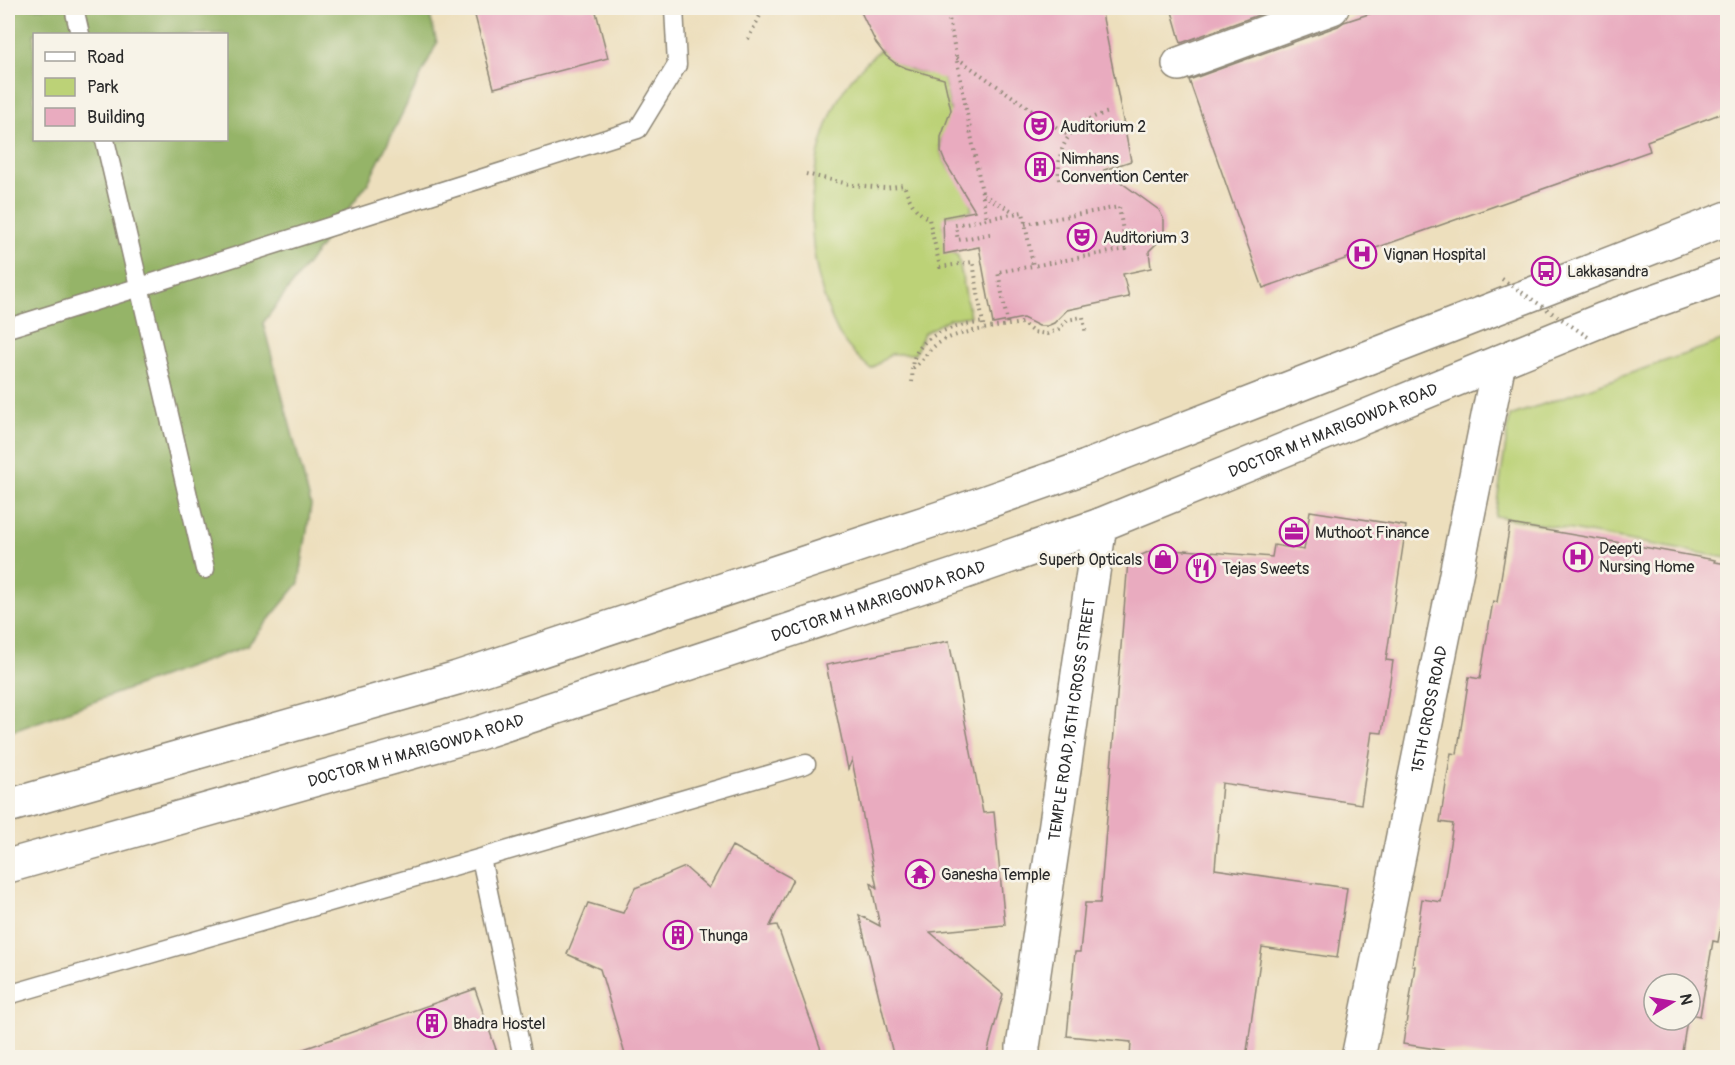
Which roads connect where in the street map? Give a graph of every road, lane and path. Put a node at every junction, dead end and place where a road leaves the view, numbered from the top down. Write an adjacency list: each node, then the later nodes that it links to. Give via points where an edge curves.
1 (74, 8): 7 (lane)
2 (674, 8): 25 (lane, via 677,65 638,129)
3 (764, 8): 8 (path)
4 (947, 8): 9 (path)
5 (1332, 8): 6 (main road)
6 (1287, 15): 10 (main road)
7 (80, 33)
8 (748, 39)
9 (957, 58): 12 (path); 16 (path)
10 (1179, 64)
11 (1109, 112): 12 (path, via 1079,124)
12 (1069, 136): 15 (path, via 1061,150)
13 (105, 141): 25 (lane)
14 (806, 174): 26 (path, via 874,188 904,185 918,212 929,219 940,267 973,262)
15 (1059, 180)
16 (982, 194): 17 (path); 19 (path)
17 (1016, 213): 19 (path); 20 (path, via 1023,212)
18 (1728, 218): 38 (main road, via 1086,467 943,517 458,678)
19 (987, 219): 21 (path, via 955,225 958,240)
20 (1025, 224): 22 (path); 22 (path, via 1119,207 1126,249)
21 (990, 234)
22 (1033, 266): 27 (path, via 998,272)
23 (1728, 274): 32 (main road, DOCTOR M H MARIGOWDA ROAD)
24 (1502, 279): 31 (path, bridge)
25 (140, 287): 28 (lane); 36 (lane)
26 (984, 322): 29 (path); 33 (path, via 948,329 930,338 912,360)
27 (1008, 326): 29 (path); 30 (path, via 1022,323 1033,332 1047,334 1067,320 1083,317)
28 (8, 328)
29 (984, 330): 33 (path, via 942,341)
30 (1086, 335)
31 (1591, 339)
32 (1499, 362): 35 (main road, DOCTOR M H MARIGOWDA ROAD); 44 (main road, 15TH CROSS ROAD)
33 (913, 368): 34 (path)
34 (912, 382)
35 (1100, 525): 40 (main road, DOCTOR M H MARIGOWDA ROAD, via 476,734); 42 (main road, TEMPLE ROAD,16TH CROSS STREET)
36 (205, 569)
37 (806, 764): 39 (lane)
38 (8, 806)
39 (481, 858): 41 (lane); 43 (lane)
40 (8, 866)
41 (8, 995)
42 (1029, 1054)
43 (523, 1058)
44 (1358, 1058)

